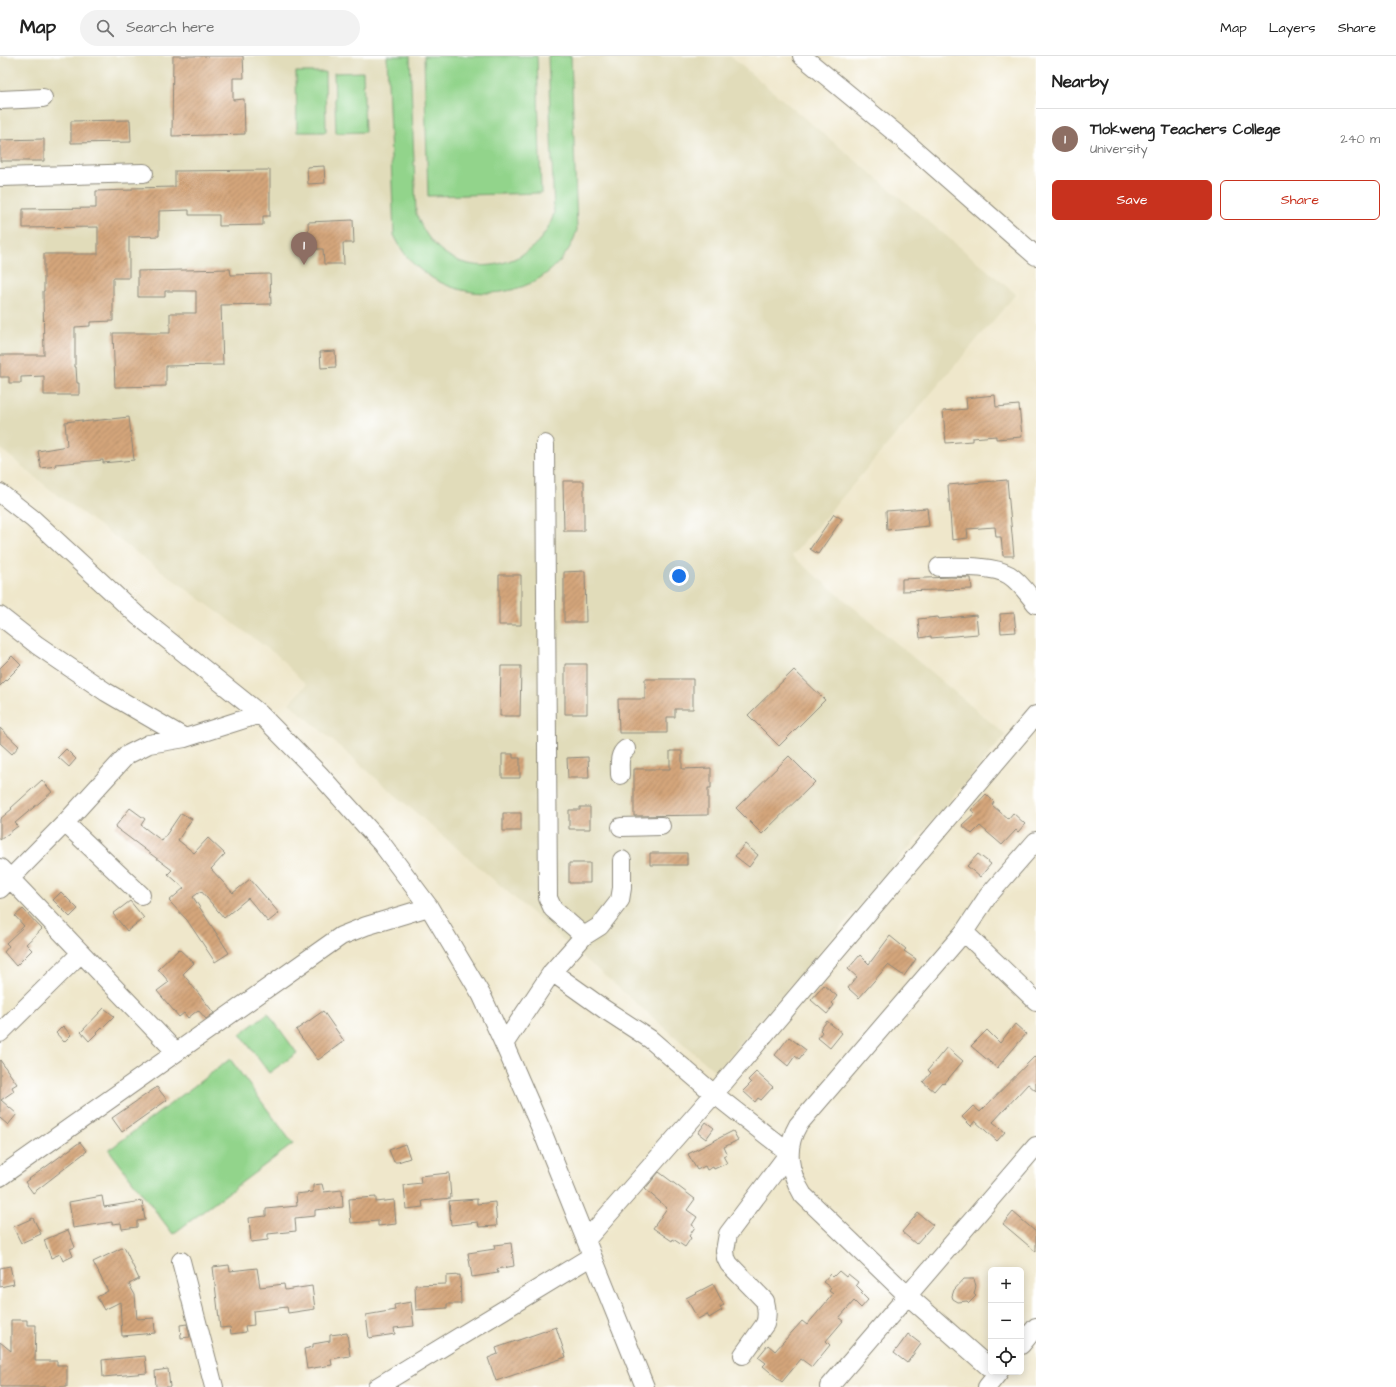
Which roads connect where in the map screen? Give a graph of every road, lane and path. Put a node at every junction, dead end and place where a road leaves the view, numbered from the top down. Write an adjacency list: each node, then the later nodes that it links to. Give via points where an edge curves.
1 (802, 56): 6 (street, via 898,135)
2 (43, 98): 3 (street)
3 (0, 100)
4 (144, 174): 5 (street)
5 (0, 177)
6 (1036, 256)
7 (545, 444): 26 (street, via 548,898 553,909)
8 (0, 493): 12 (street, via 33,519 138,616)
9 (939, 566): 10 (street, via 1003,572 1017,581)
10 (1036, 604)
11 (0, 616): 14 (street, via 37,645 106,692)
12 (260, 714): 14 (street); 24 (street, via 382,844)
13 (1036, 715): 33 (street)
14 (185, 738): 17 (street, via 149,744 127,755)
15 (626, 749): 16 (street, via 620,759)
16 (620, 775)
17 (65, 823): 22 (street); 23 (street)
18 (661, 826): 19 (street)
19 (621, 827)
20 (1036, 841): 25 (street, via 988,896)
21 (622, 860): 26 (street, via 620,900 600,926)
22 (3, 879): 27 (street)
23 (142, 895)
24 (429, 907): 31 (street, via 482,996); 32 (street, via 341,936)
25 (964, 932): 29 (street); 35 (street, via 798,1125 791,1140)
26 (584, 936): 28 (street)
27 (82, 953): 30 (street); 32 (street)
28 (552, 972): 31 (street); 33 (street, via 650,1040)
29 (1036, 1001)
30 (0, 1032)
31 (504, 1044): 37 (street)
32 (176, 1052): 36 (street)
33 (714, 1094): 35 (street); 37 (street)
34 (1036, 1146): 39 (street)
35 (789, 1153): 39 (street, via 795,1180 803,1195); 42 (street, via 728,1234 725,1251 729,1264 765,1301 767,1308 765,1324)
36 (0, 1177)
37 (589, 1248): 45 (street); 46 (street)
38 (181, 1262): 44 (street)
39 (907, 1295): 43 (street); 47 (street)
40 (1036, 1327): 41 (street)
41 (1024, 1341)
42 (743, 1355)
43 (988, 1369)
44 (214, 1387)
45 (377, 1387)
46 (645, 1387)
47 (829, 1387)

